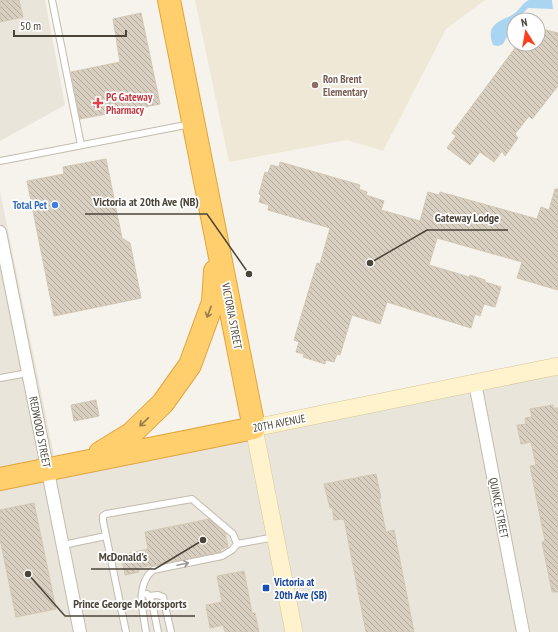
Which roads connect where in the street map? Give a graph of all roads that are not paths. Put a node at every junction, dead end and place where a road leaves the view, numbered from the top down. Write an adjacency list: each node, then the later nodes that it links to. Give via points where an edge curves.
1 (52, 0): 4 (lane)
2 (169, 0): 3 (highway, VICTORIA STREET)
3 (193, 124): 4 (lane); 7 (highway, VICTORIA STREET)
4 (81, 145): 5 (lane)
5 (0, 161)
6 (0, 232): 9 (street, REDWOOD STREET)
7 (218, 246): 12 (highway, VICTORIA STREET); 13 (highway, one-way to 13, via 213,302 190,365 163,403 131,434)
8 (558, 366): 11 (street, 20TH AVENUE)
9 (28, 373): 10 (lane); 14 (street, REDWOOD STREET)
10 (0, 378)
11 (475, 383): 12 (street, 20TH AVENUE); 28 (street, QUINCE STREET)
12 (254, 428): 13 (highway, 20TH AVENUE); 17 (street, VICTORIA STREET)
13 (86, 461): 14 (highway, 20TH AVENUE)
14 (48, 470): 15 (highway, 20TH AVENUE); 19 (street, REDWOOD STREET)
15 (0, 479)
16 (106, 536): 18 (lane, via 103,520 106,514 192,499 233,534); 19 (lane); 23 (lane)
17 (276, 537): 18 (lane); 27 (street, VICTORIA STREET)
18 (237, 544): 20 (lane, one-way to 18, via 148,574 153,570 222,556)
19 (62, 545): 22 (street, REDWOOD STREET)
20 (143, 590): 21 (lane); 24 (lane, via 141,604)
21 (150, 596): 25 (lane); 26 (lane, via 163,597)
22 (80, 632)
23 (126, 632)
24 (146, 632)
25 (158, 632)
26 (171, 632)
27 (294, 632)
28 (523, 632)

